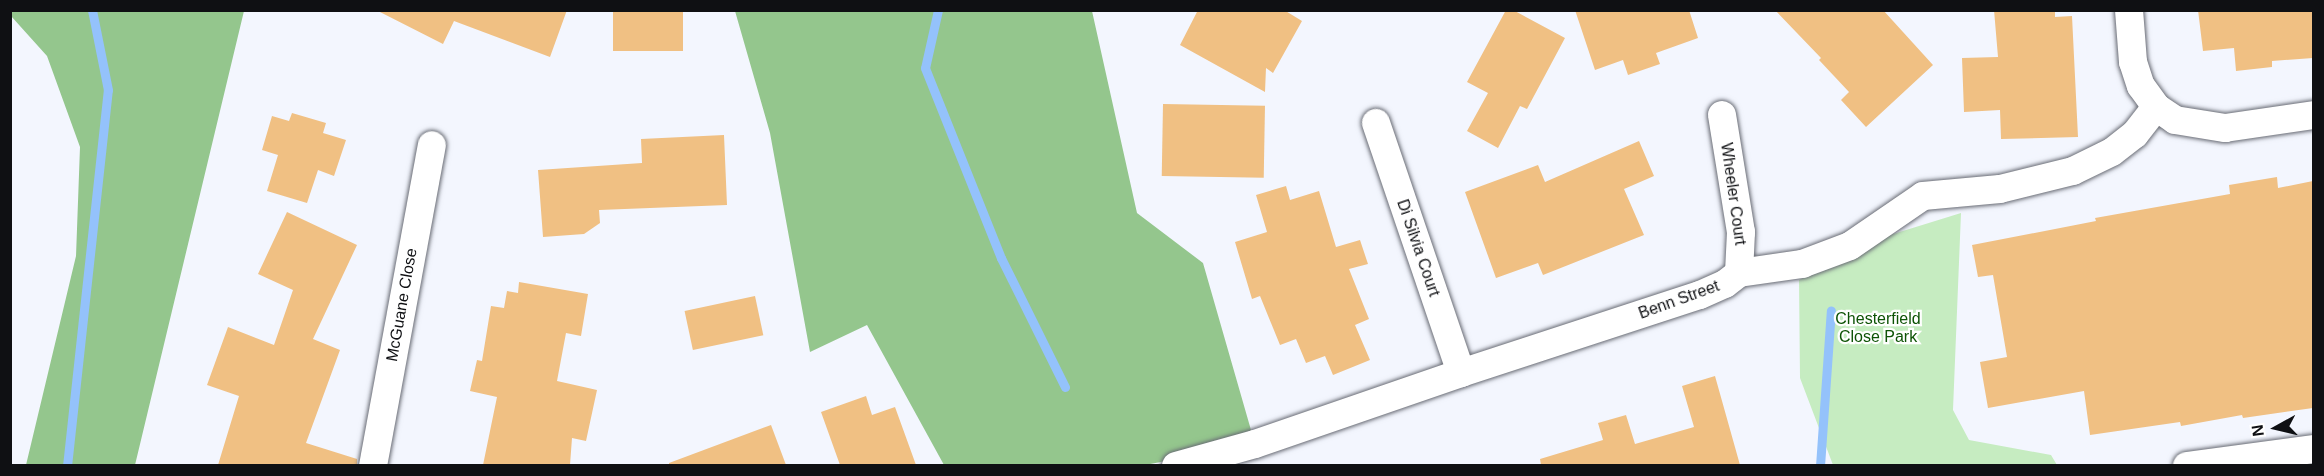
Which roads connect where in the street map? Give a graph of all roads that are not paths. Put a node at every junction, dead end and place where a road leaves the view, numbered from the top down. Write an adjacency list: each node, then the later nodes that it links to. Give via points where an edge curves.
1 (2129, 10): 2 (street, via 2133,62 2141,86)
2 (2156, 107): 4 (street, via 2175,120 2225,128); 7 (street, Benn Street, via 2135,134 2112,152 2073,171 2000,189 1923,196 1850,246 1803,264)
3 (1722, 115): 7 (street, Wheeler Court, via 1741,232)
4 (2313, 115)
5 (1376, 123): 8 (street, Di Silvia Court)
6 (432, 145): 10 (street, McGuane Close)
7 (1739, 273): 8 (street, Benn Street, via 1700,296)
8 (1461, 373): 11 (street, Benn Street, via 1255,444)
9 (2313, 449): 12 (street)
10 (373, 465)
11 (1176, 465)
12 (2187, 465)

